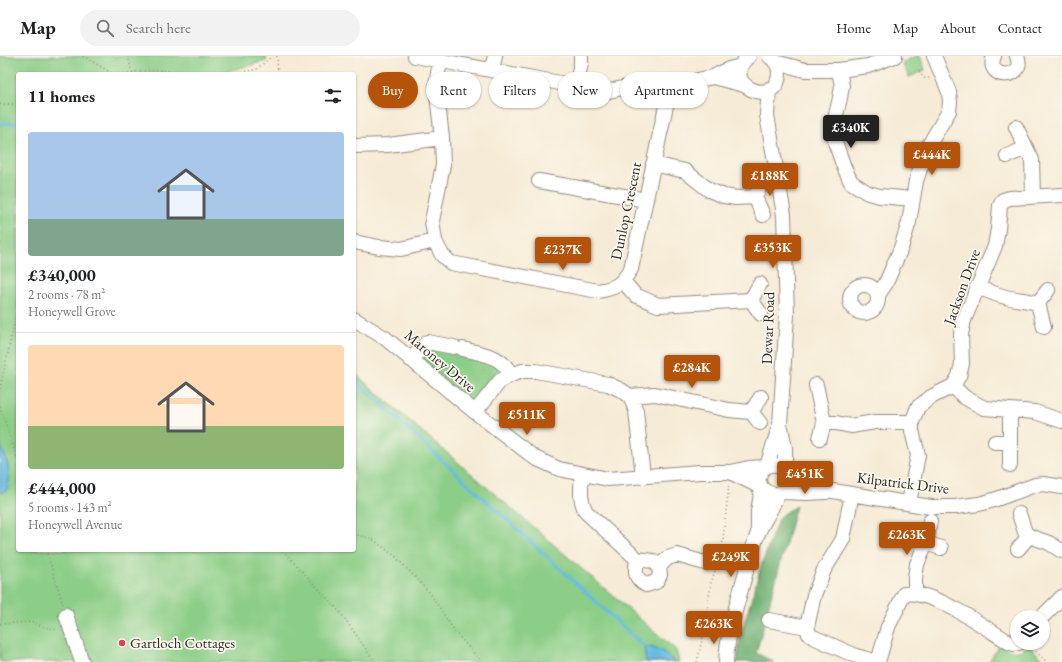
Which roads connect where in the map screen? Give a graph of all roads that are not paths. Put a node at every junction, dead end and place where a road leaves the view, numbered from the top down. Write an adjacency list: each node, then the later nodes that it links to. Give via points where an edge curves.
1 (415, 56): 9 (street)
2 (495, 56): 12 (street)
3 (581, 56): 15 (street)
4 (895, 56): 10 (street)
5 (934, 56): 34 (street, via 949,92 950,107 927,148 916,181)
6 (994, 56): 7 (street, via 992,63 995,70 1002,75 1015,72 1019,63)
7 (1017, 56)
8 (772, 59): 13 (street); 19 (street, Dewar Road, via 779,70)
9 (440, 60): 12 (street); 24 (street, Dunlop Crescent, via 436,86)
10 (873, 60): 14 (street)
11 (745, 61): 16 (street); 20 (street, via 740,75)
12 (492, 70): 18 (street)
13 (805, 70): 14 (street); 19 (street)
14 (840, 70): 34 (street, via 842,86 834,123 835,142 851,182 880,196)
15 (578, 72)
16 (713, 77): 17 (street); 20 (street)
17 (708, 78)
18 (558, 83)
19 (773, 86): 20 (street, via 763,92); 22 (street, Dewar Road)
20 (749, 88): 22 (street, Dewar Road)
21 (665, 108): 28 (street, Dunlop Crescent)
22 (767, 115): 62 (street, Dewar Road, via 784,215 787,315)
23 (1016, 127): 26 (street)
24 (442, 138): 25 (street, via 388,145); 37 (street, Dunlop Crescent, via 443,165 432,221)
25 (356, 146)
26 (1026, 148): 27 (street); 32 (street, via 1033,166)
27 (1007, 156)
28 (653, 164): 33 (street, via 685,171 709,190 724,196); 35 (street, Dunlop Crescent)
29 (539, 180): 35 (street)
30 (763, 180): 33 (street)
31 (1062, 195): 32 (street, Jackson Drive)
32 (1033, 196): 41 (street, Jackson Drive, via 1003,200 995,246)
33 (755, 197): 36 (street)
34 (914, 199): 43 (street, via 901,248)
35 (646, 200): 39 (street, Dunlop Crescent, via 631,269)
36 (763, 215)
37 (435, 241): 38 (street, via 401,249); 39 (street, Dunlop Crescent, via 442,255 451,263 598,291 611,289)
38 (356, 242)
39 (623, 281): 44 (street, via 635,295 658,305)
40 (760, 284): 44 (street)
41 (977, 287): 45 (street, via 998,295); 52 (street, Jackson Drive, via 964,320 961,334 962,364)
42 (1048, 290): 45 (street)
43 (878, 295)
44 (751, 300): 46 (street)
45 (1038, 303): 48 (street)
46 (761, 314)
47 (356, 320): 49 (street, Maroney Drive, via 385,338)
48 (1044, 327)
49 (411, 360): 50 (street, via 427,342 497,358 504,363); 56 (street, Maroney Drive)
50 (511, 375): 53 (street, via 522,371 536,371 608,384); 56 (street, via 500,381)
51 (816, 385): 61 (street)
52 (953, 386): 55 (street, via 975,405 992,410); 59 (street, via 918,407)
53 (630, 396): 57 (street, via 655,394 729,410); 71 (street, via 636,410)
54 (760, 397): 57 (street)
55 (1010, 410): 58 (street, via 1035,412); 65 (street)
56 (475, 412): 70 (street, Maroney Drive, via 535,458 559,470)
57 (751, 412): 60 (street)
58 (1062, 421)
59 (912, 422): 61 (street, via 875,422 851,426); 77 (street, via 918,455)
60 (760, 423)
61 (824, 423): 63 (street)
62 (780, 424): 67 (street, Dewar Road); 68 (street, Dewar Road)
63 (820, 438)
64 (995, 442): 65 (street)
65 (1009, 442): 66 (street)
66 (1010, 466)
67 (766, 467): 68 (street, via 777,464); 69 (street, Maroney Drive); 73 (street, via 759,478)
68 (786, 470): 74 (street, Kilpatrick Drive, via 814,485); 75 (street, via 790,480)
69 (730, 472): 71 (street, Maroney Drive); 73 (street, Maroney Drive)
70 (582, 474): 71 (street, Maroney Drive, via 608,479); 86 (street, via 580,494 586,512)
71 (643, 477)
72 (1062, 487): 77 (street, Kilpatrick Drive, via 1035,485 994,500 956,507 931,507)
73 (762, 488): 75 (street, via 771,495); 80 (street)
74 (833, 491): 75 (street, Kilpatrick Drive); 76 (street, Kilpatrick Drive)
75 (781, 493): 80 (street)
76 (852, 494): 77 (street, Kilpatrick Drive); 94 (street, via 843,539 819,582)
77 (909, 503)
78 (1019, 514): 81 (street)
79 (930, 521): 82 (street)
80 (758, 533): 97 (street, via 729,630)
81 (1029, 536): 84 (street); 85 (street)
82 (926, 543): 83 (street); 89 (street, via 917,564)
83 (941, 548)
84 (1018, 550)
85 (1062, 551)
86 (637, 559): 88 (street, via 653,561); 88 (street, via 636,574 639,581 646,585 656,582 660,575)
87 (705, 562): 88 (street, via 672,555)
88 (659, 566)
89 (915, 594): 95 (street, via 950,606); 98 (street, via 904,594 888,628)
90 (1062, 597): 91 (street)
91 (1049, 610)
92 (66, 615): 96 (street)
93 (770, 620): 94 (street)
94 (807, 627): 98 (street, via 813,637 856,656)
95 (1010, 643)
96 (82, 662)
97 (726, 662)
98 (877, 662)

